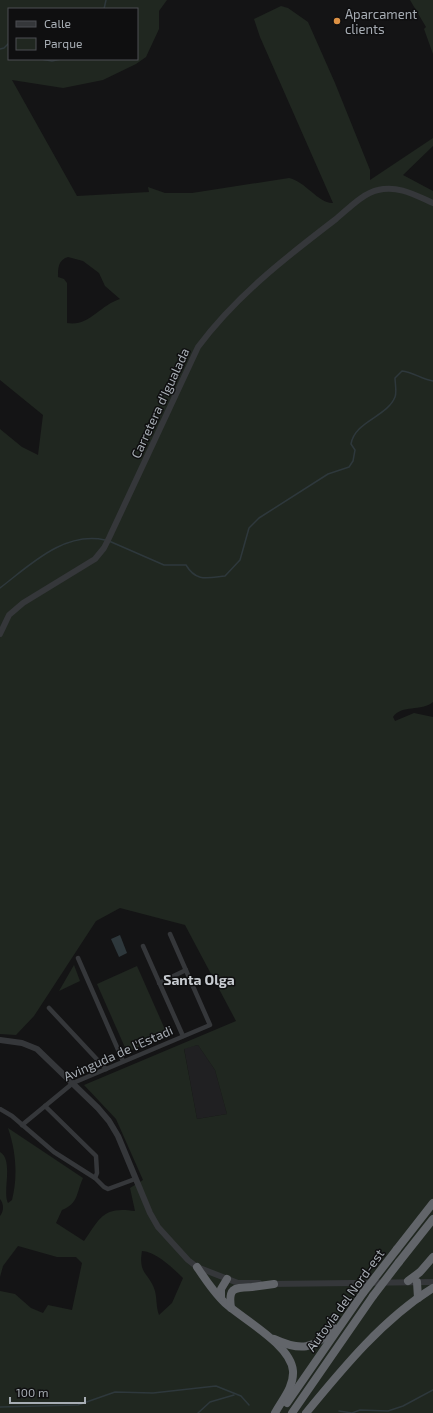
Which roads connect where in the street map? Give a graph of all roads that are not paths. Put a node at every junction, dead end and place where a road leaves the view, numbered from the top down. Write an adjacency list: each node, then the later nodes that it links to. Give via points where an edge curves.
1 (433, 203): 2 (street, Carretera d'Igualada, via 393,188 376,190 278,263 248,291 209,333 191,359 108,541 95,559 14,610 4,622)
2 (0, 634)
3 (170, 934): 6 (street)
4 (143, 946): 7 (street)
5 (78, 958): 11 (street)
6 (186, 970): 7 (street); 9 (street, Avinguda de l'Estadi, via 210,1025)
7 (159, 983): 9 (street)
8 (49, 1008): 12 (street)
9 (183, 1036): 11 (street, Avinguda de l'Estadi)
10 (0, 1040): 13 (street, via 22,1043 37,1049)
11 (123, 1061): 12 (street, Avinguda de l'Estadi)
12 (106, 1069): 13 (street, Avinguda de l'Estadi)
13 (74, 1083): 14 (street, Avinguda de l'Estadi); 18 (street, via 109,1121 118,1136)
14 (45, 1106): 16 (street, Avinguda de l'Estadi); 17 (street, via 96,1156)
15 (0, 1109): 16 (street)
16 (22, 1125): 17 (street, via 54,1152)
17 (95, 1178): 18 (street, via 108,1189)
18 (135, 1179): 22 (street, via 158,1227)
19 (433, 1204): 33 (highway, Autovia del Nord-est, bridge)
20 (433, 1220): 37 (highway, Autovia del Nord-est, bridge, via 373,1296)
21 (433, 1257): 24 (highway)
22 (197, 1267): 23 (street); 29 (highway)
23 (227, 1279): 27 (street, via 238,1283); 29 (highway, via 221,1289); 30 (highway)
24 (408, 1282): 25 (street); 27 (street)
25 (417, 1282): 26 (street); 31 (highway)
26 (433, 1282)
27 (274, 1284): 30 (highway, via 240,1286 234,1290)
28 (433, 1288): 31 (highway)
29 (221, 1298): 32 (highway)
30 (230, 1298): 32 (highway)
31 (418, 1298): 38 (highway, via 380,1332)
32 (232, 1308): 34 (highway)
33 (350, 1311): 34 (highway, via 324,1339 311,1346 297,1347); 36 (highway, Autovia del Nord-est)
34 (266, 1335): 35 (highway, via 285,1352 291,1361 293,1372 288,1393)
35 (275, 1413)
36 (280, 1413)
37 (292, 1413)
38 (306, 1413)

